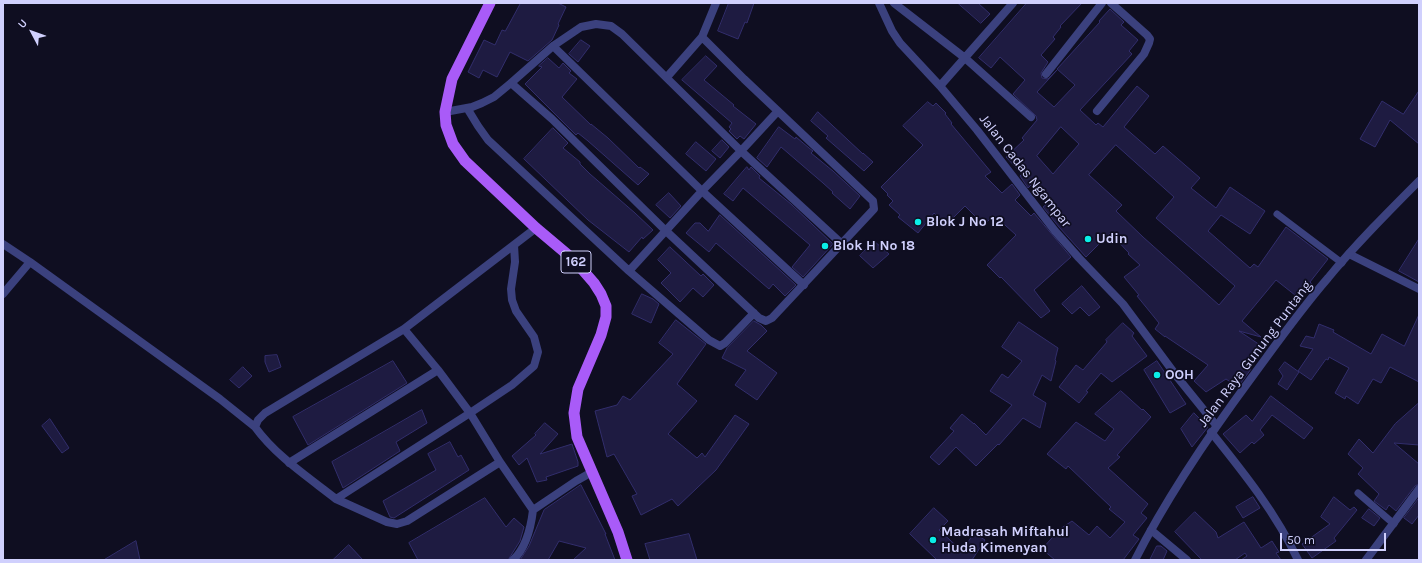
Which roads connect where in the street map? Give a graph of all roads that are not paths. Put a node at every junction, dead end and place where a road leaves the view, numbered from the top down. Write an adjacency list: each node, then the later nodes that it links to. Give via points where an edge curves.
1 (490, 3): 18 (main road, 162, via 452,80)
2 (716, 3): 8 (street)
3 (880, 3): 14 (street, Jalan Cadas Ngampar, via 900,43)
4 (894, 3): 10 (street)
5 (1013, 3): 10 (street)
6 (1102, 3): 11 (street)
7 (1111, 3): 17 (street, via 1147,35 1150,43 1144,54)
8 (702, 37): 12 (street); 16 (street)
9 (553, 46): 12 (street, via 581,27 596,24 611,26); 13 (street); 22 (street)
10 (965, 58): 14 (street); 19 (street)
11 (1046, 74)
12 (666, 77): 20 (street)
13 (512, 83): 15 (street, via 494,97); 25 (street)
14 (940, 86): 41 (street, Jalan Cadas Ngampar, via 1055,231 1123,304)
15 (467, 108): 18 (street); 32 (street, via 488,140)
16 (778, 111): 20 (street); 27 (street, via 873,201 874,209)
17 (1097, 111)
18 (445, 112): 24 (main road, 162, via 446,125 453,144 465,161)
19 (1031, 117)
20 (741, 151): 22 (street); 27 (street)
21 (1419, 181): 29 (street, Jalan Raya Gunung Puntang)
22 (702, 191): 25 (street); 33 (street)
23 (1277, 214): 31 (lane)
24 (536, 228): 28 (street); 44 (main road, 162, via 574,260 594,283 606,306 601,335 578,389 574,413 578,437)
25 (665, 230): 32 (street); 36 (street)
26 (3, 244): 30 (street)
27 (842, 244): 33 (street)
28 (514, 245): 37 (street); 39 (street, via 512,300 516,312 534,337 538,352 534,366)
29 (1349, 254): 31 (street, Jalan Raya Gunung Puntang); 34 (street)
30 (30, 262): 35 (street); 40 (street)
31 (1342, 263): 41 (street, Jalan Raya Gunung Puntang, via 1286,329)
32 (628, 271): 36 (street, via 709,340 720,346)
33 (804, 284): 36 (street, via 772,318 766,321)
34 (1419, 289)
35 (3, 294)
36 (754, 314)
37 (404, 329): 38 (street); 40 (street, via 265,413)
38 (438, 370): 39 (street); 43 (street)
39 (470, 414): 42 (street); 47 (street)
40 (255, 427): 43 (street)
41 (1214, 429): 50 (street, Jalan Raya Gunung Puntang); 55 (street, Jalan Cadas Ngampar, via 1258,492)
42 (500, 462): 47 (street, via 407,521 397,524 386,522); 48 (street)
43 (289, 463): 47 (street)
44 (592, 472): 48 (street); 52 (main road, 162)
45 (1419, 490): 49 (street)
46 (1358, 493): 49 (lane)
47 (336, 499)
48 (533, 510): 51 (street, via 526,541)
49 (1394, 524): 56 (street)
50 (1151, 530): 53 (street, Jalan Raya Gunung Puntang); 54 (street)
51 (513, 560)
52 (627, 560)
53 (1135, 560)
54 (1187, 560)
55 (1298, 560)
56 (1366, 560)

